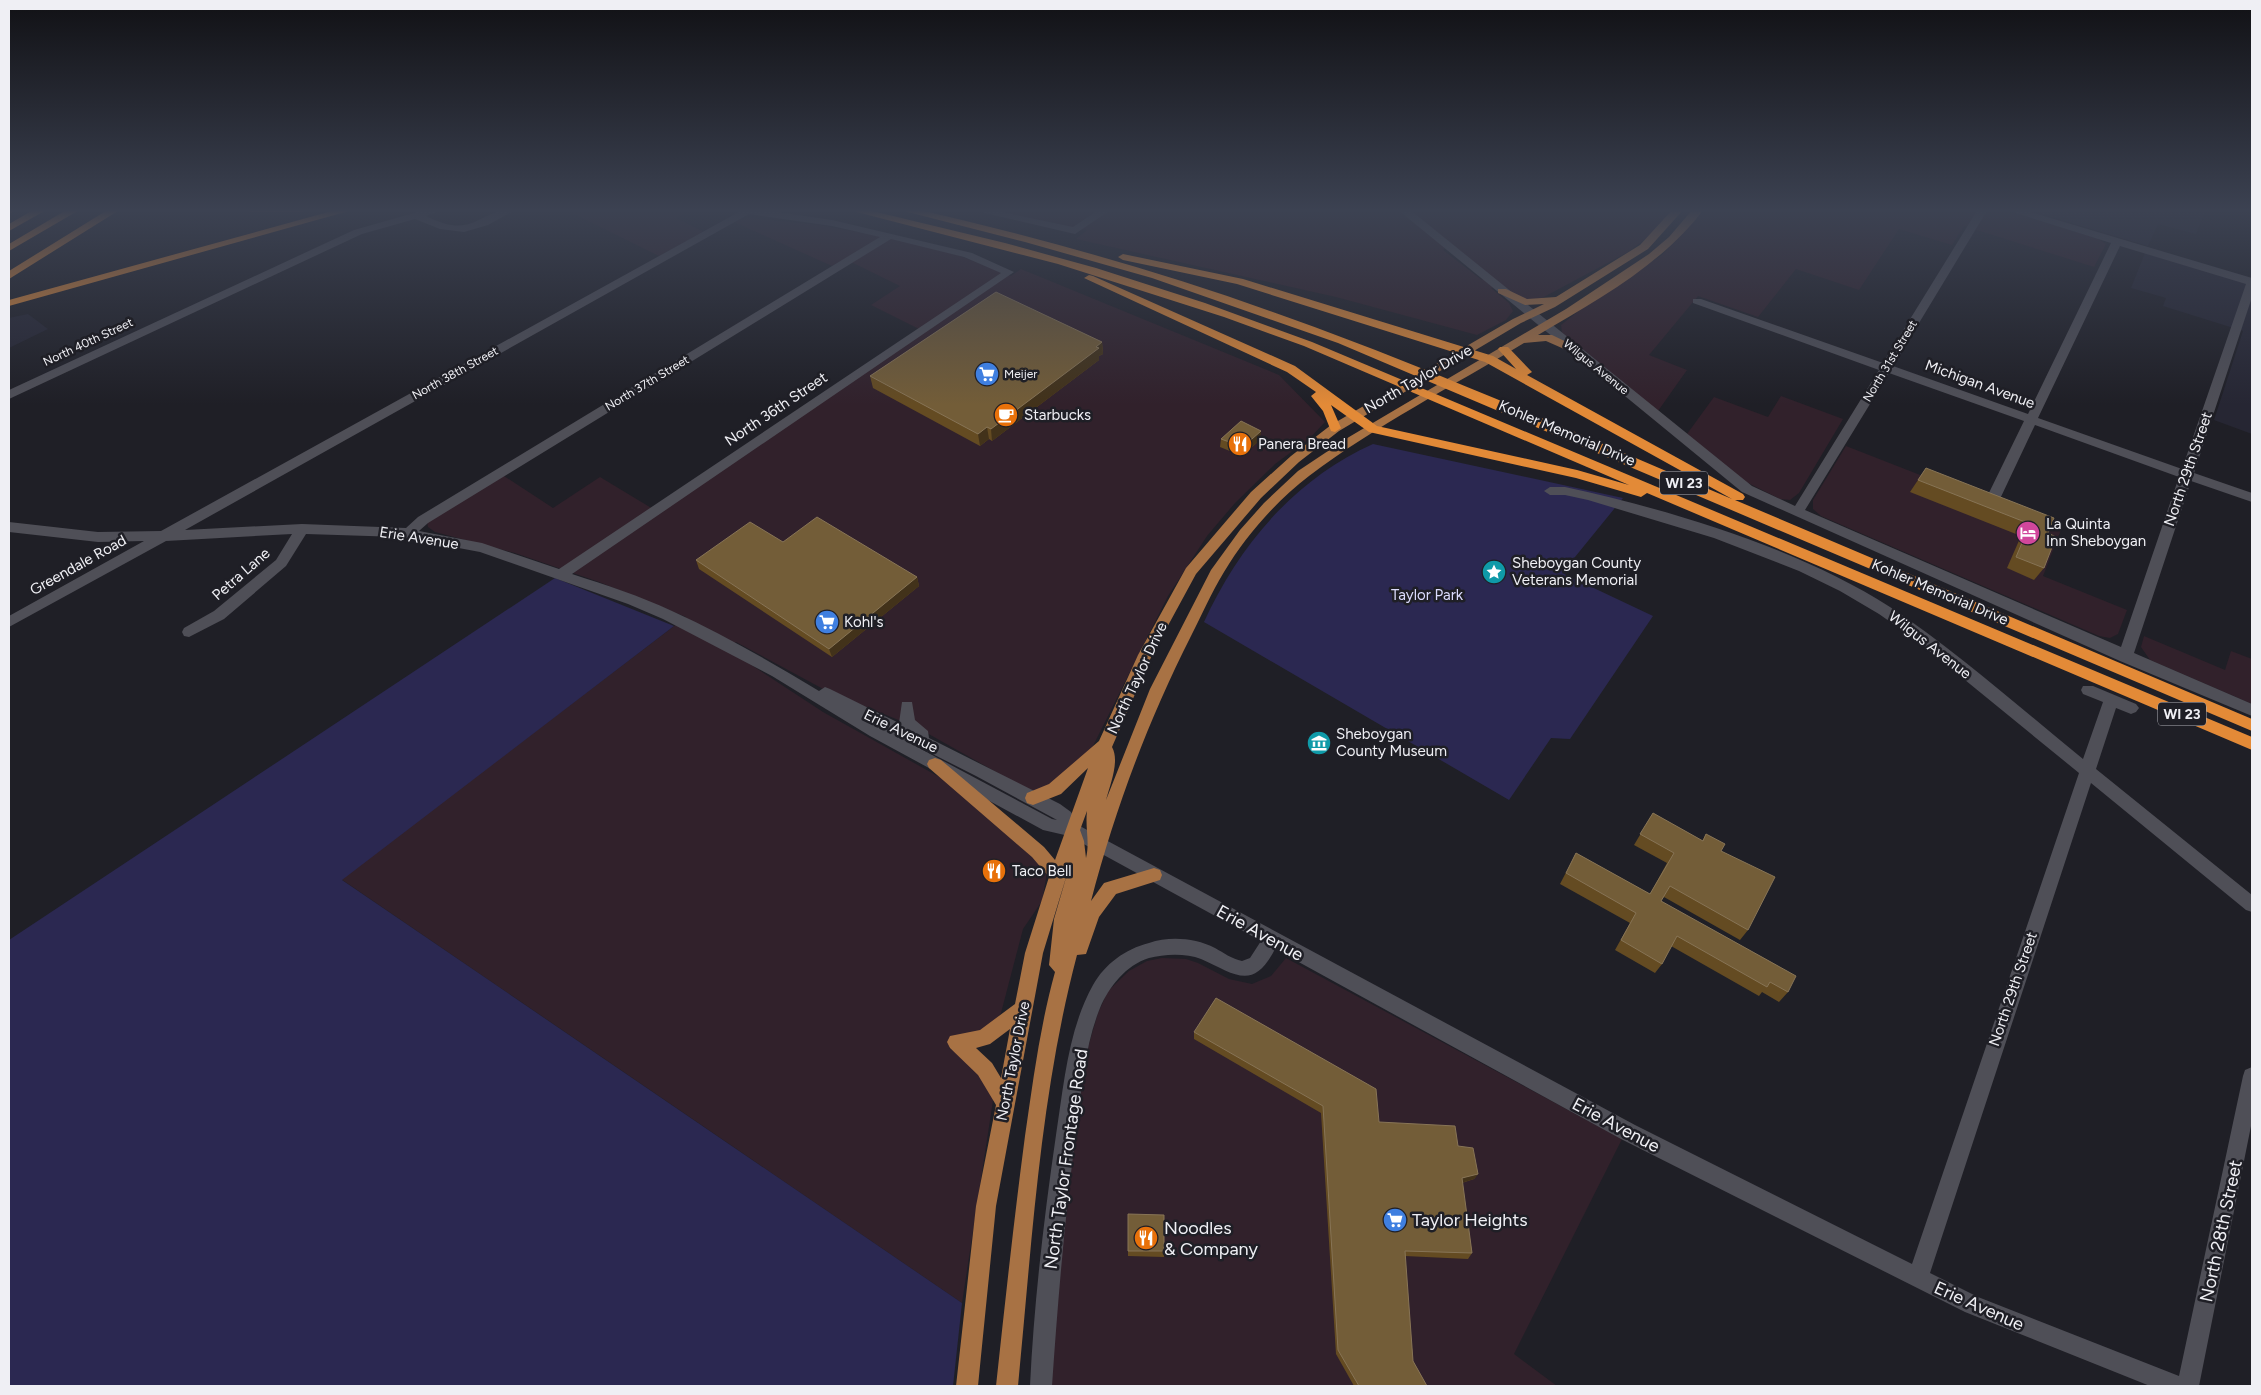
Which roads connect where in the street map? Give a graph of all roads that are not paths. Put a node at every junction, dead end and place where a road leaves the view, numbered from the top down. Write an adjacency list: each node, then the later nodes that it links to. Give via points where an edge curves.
1 (114, 274): 20 (highway)
2 (268, 274): 30 (street, North 40th Street)
3 (628, 274): 44 (street, North 38th Street)
4 (826, 274): 43 (street, North 37th Street, via 423,520)
5 (1006, 274): 45 (street, North 36th Street)
6 (1080, 274): 23 (highway)
7 (1104, 274): 42 (highway, Kohler Memorial Drive / WI 23, via 1308,344)
8 (1147, 274): 46 (highway, Kohler Memorial Drive / WI 23, via 1255,308 1403,365)
9 (1204, 274): 26 (highway, via 1239,281)
10 (1481, 274): 17 (street, Wilgus Avenue)
11 (1601, 274): 18 (main road, North Taylor Drive)
12 (1624, 274): 22 (main road, North Taylor Drive)
13 (1943, 274): 28 (street, North 31st Street)
14 (2101, 274): 32 (street)
15 (2229, 274): 16 (street)
16 (2252, 281): 35 (street, North 29th Street)
17 (1502, 291): 18 (main road, via 1528,302); 21 (street, Wilgus Avenue)
18 (1568, 295): 21 (main road, North Taylor Drive)
19 (1698, 301): 28 (street, Michigan Avenue)
20 (9, 303)
21 (1531, 315): 22 (street, Wilgus Avenue); 26 (main road, North Taylor Drive)
22 (1544, 325): 24 (main road, North Taylor Drive); 25 (street, Wilgus Avenue)
23 (1214, 333): 31 (highway, via 1299,374); 33 (highway, via 1304,384 1326,405)
24 (1509, 346): 25 (main road, via 1548,337); 27 (main road, North Taylor Drive); 29 (highway, via 1508,356)
25 (1575, 350): 39 (street, Wilgus Avenue, via 1747,489)
26 (1466, 352): 27 (highway); 31 (main road, North Taylor Drive)
27 (1489, 359): 29 (highway); 34 (main road, North Taylor Drive)
28 (1886, 368): 32 (street, Michigan Avenue); 39 (street, North 31st Street)
29 (1541, 387): 46 (highway, via 1738,497)
30 (9, 395)
31 (1352, 417): 33 (main road, North Taylor Drive); 34 (highway)
32 (2031, 419): 35 (street, Michigan Avenue); 38 (street)
33 (1335, 428): 57 (main road, North Taylor Drive, via 1256,495 1197,563 1141,662)
34 (1372, 429): 42 (highway, via 1577,474); 64 (main road, North Taylor Drive, via 1303,474 1245,533 1218,570 1157,689)
35 (2186, 475): 37 (street, Michigan Avenue); 49 (street, North 29th Street)
36 (1550, 491): 61 (street, Wilgus Avenue, via 1588,496 1699,529 1852,591 1908,626)
37 (2252, 498)
38 (1992, 501)
39 (1797, 513): 49 (street, Wilgus Avenue)
40 (9, 527): 44 (street, Erie Avenue, via 80,536)
41 (302, 529): 43 (street, Erie Avenue); 44 (street, Erie Avenue); 48 (street, Petra Lane, via 281,562 220,614)
42 (1754, 532): 58 (highway, Kohler Memorial Drive / WI 23)
43 (408, 534): 45 (street, Erie Avenue, via 482,548)
44 (164, 536): 47 (street, Greendale Road)
45 (562, 574): 50 (street, Erie Avenue, via 668,615)
46 (1906, 578): 56 (highway, Kohler Memorial Drive / WI 23)
47 (9, 622)
48 (189, 632)
49 (2125, 657): 55 (street, Wilgus Avenue)
50 (774, 670): 59 (street, Erie Avenue, via 825,704); 60 (street, Erie Avenue)
51 (2088, 690): 52 (street)
52 (2110, 700): 54 (street); 61 (street, North 29th Street)
53 (908, 706): 60 (street, via 908,723 913,728)
54 (2131, 708)
55 (2252, 710)
56 (2252, 725)
57 (1107, 742): 62 (main road, via 1069,779); 63 (main road, North Taylor Drive); 64 (main road, via 1106,777 1093,818 1093,833)
58 (2252, 744)
59 (935, 764): 63 (street, Erie Avenue, via 1049,825); 66 (main road, via 1038,852)
60 (982, 770): 62 (street, Erie Avenue)
61 (2086, 770): 67 (street, Wilgus Avenue); 73 (street, North 29th Street)
62 (1033, 798): 63 (street, Erie Avenue, via 1065,817)
63 (1072, 830): 64 (street, Erie Avenue); 66 (main road, North Taylor Drive); 70 (main road, via 1080,854 1063,920)
64 (1098, 844): 65 (street, Erie Avenue); 70 (main road, North Taylor Drive)
65 (1154, 875): 68 (street, Erie Avenue); 70 (main road, via 1113,886 1098,903)
66 (1058, 876): 69 (main road, North Taylor Drive, via 1034,953)
67 (2252, 905)
68 (1271, 939): 73 (street, Erie Avenue, via 1628,1132); 76 (street, North Taylor Frontage Road, via 1256,963 1243,968 1186,947 1139,954 1115,970 1099,992 1075,1070 1059,1178)
69 (1023, 1009): 72 (main road, North Taylor Drive); 72 (main road, via 984,1038 956,1042 985,1069)
70 (1053, 1011): 75 (main road, North Taylor Drive, via 1024,1218)
71 (2252, 1076): 78 (street, North 28th Street)
72 (1005, 1104): 74 (main road, North Taylor Drive, via 986,1206)
73 (1918, 1278): 77 (street, Erie Avenue, via 2022,1326)
74 (968, 1386)
75 (1007, 1386)
76 (1041, 1386)
77 (2177, 1386)
78 (2188, 1386)

